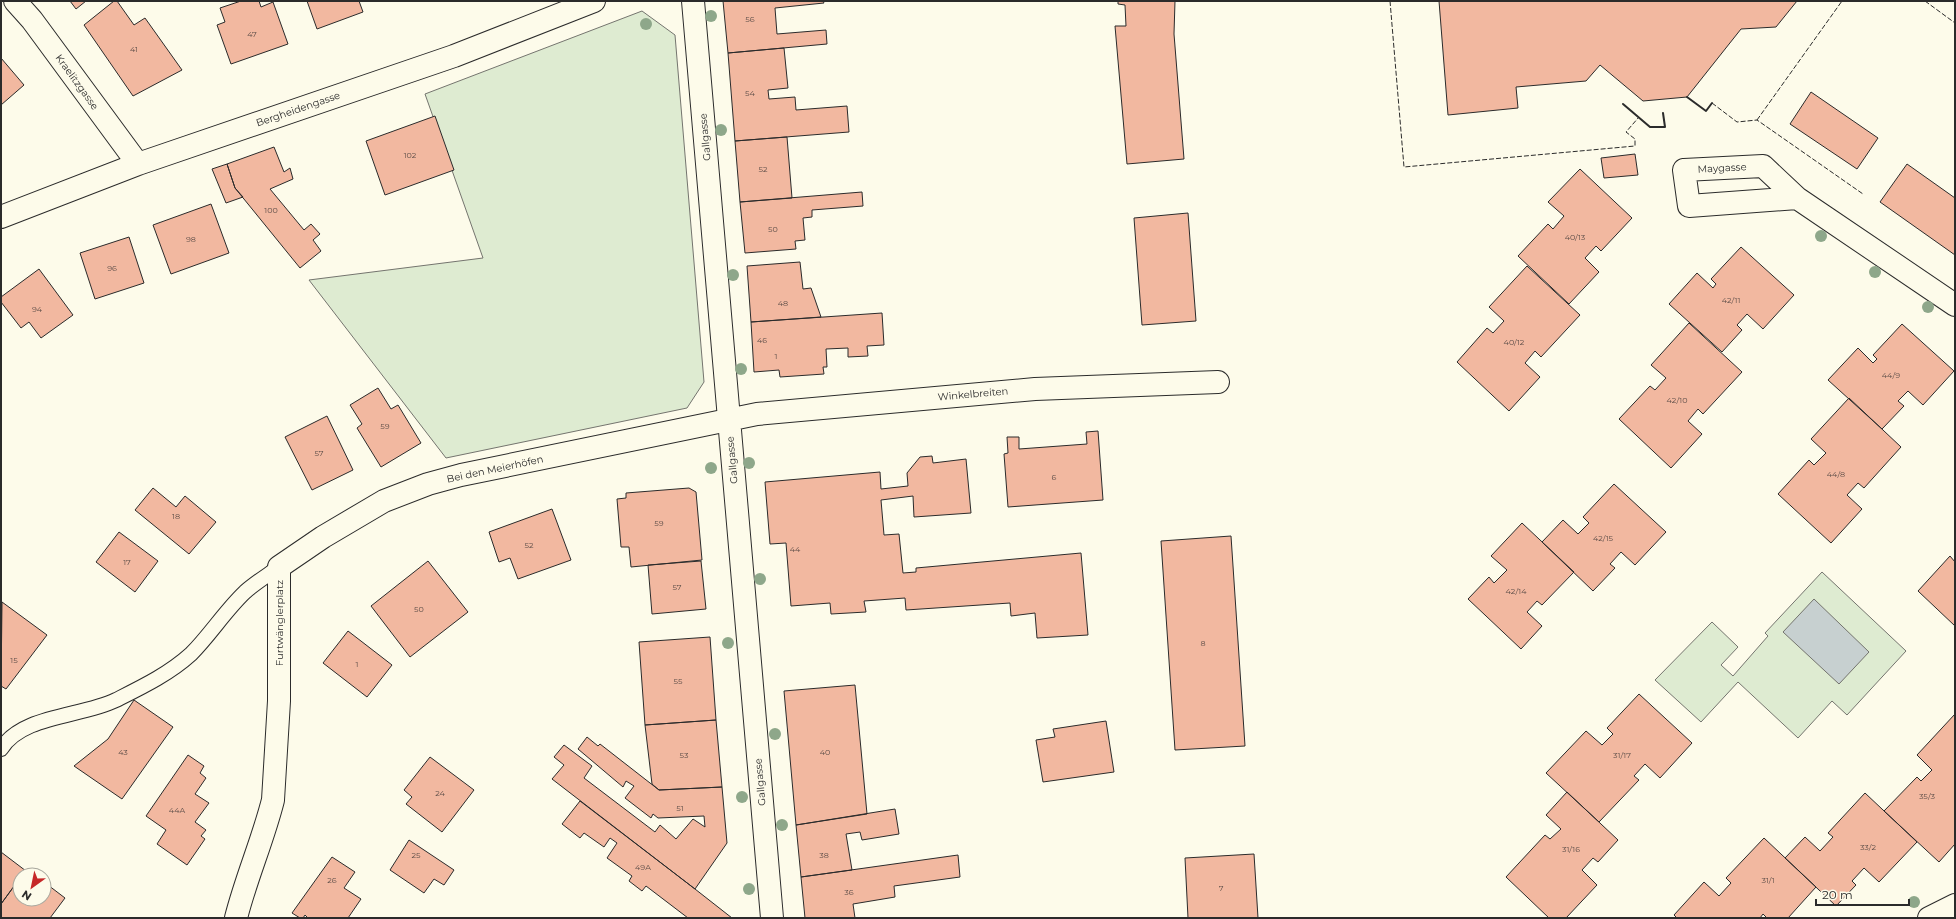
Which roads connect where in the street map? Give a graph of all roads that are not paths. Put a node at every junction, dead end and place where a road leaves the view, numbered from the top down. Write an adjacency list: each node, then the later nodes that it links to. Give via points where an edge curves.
1 (15, 1): 4 (street, Kraelitzgasse, via 32,20)
2 (594, 1): 4 (street, Bergheidengasse, via 454,56)
3 (693, 1): 9 (street, Gallgasse)
4 (138, 164): 6 (street, Bergheidengasse)
5 (1798, 198): 7 (street)
6 (1, 217)
7 (1955, 305)
8 (1218, 382): 9 (street, Winkelbreiten, via 1035,389 757,414)
9 (729, 420): 10 (street, Bei den Meierhöfen, via 428,484 384,502 323,537); 14 (street, Gallgasse)
10 (279, 567): 11 (lane, Furtwänglerplatz, via 245,592 191,654 174,668 107,704 16,732 7,739); 13 (street, Furtwänglerplatz, via 279,701 273,800)
11 (1, 749)
12 (1955, 905): 15 (street)
13 (236, 918)
14 (772, 918)
15 (1929, 918)

